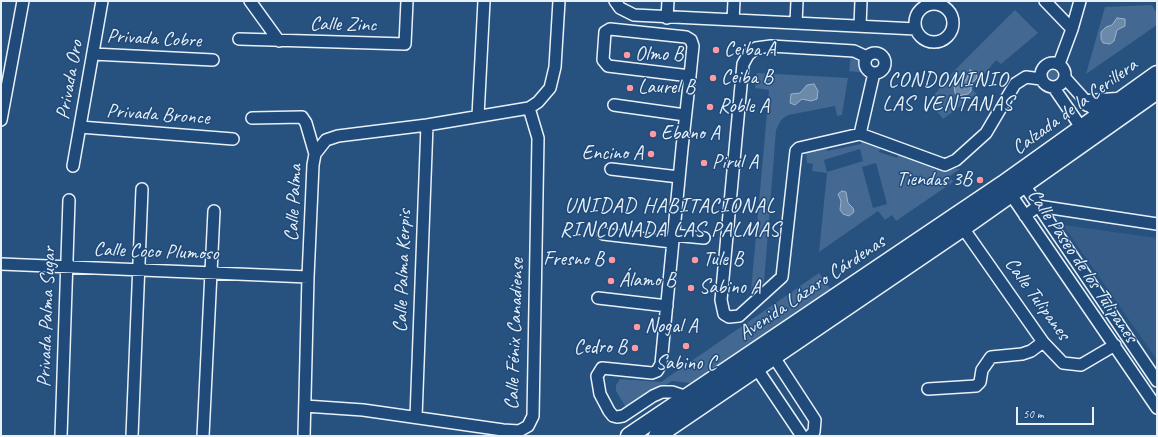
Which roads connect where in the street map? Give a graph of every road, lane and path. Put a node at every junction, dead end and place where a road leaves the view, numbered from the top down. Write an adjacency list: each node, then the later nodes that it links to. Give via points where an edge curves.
1 (23, 1): 40 (street)
2 (102, 1): 23 (street, Privada Oro)
3 (250, 1): 22 (street)
4 (407, 1): 22 (street, Calle Zinc, via 405,44)
5 (484, 1): 38 (street)
6 (559, 1): 35 (street, via 555,67 550,88)
7 (616, 1): 15 (street, via 620,8 634,15)
8 (668, 1): 15 (street)
9 (734, 1): 16 (street)
10 (797, 1): 17 (street)
11 (861, 1): 18 (street)
12 (1044, 1): 20 (street)
13 (1080, 1): 20 (street)
14 (922, 4): 19 (street, via 916,18); 19 (street, via 934,4 945,8 952,17 951,30 943,39 930,41 919,35)
15 (667, 18): 16 (street)
16 (733, 20): 17 (street)
17 (796, 23): 18 (street)
18 (860, 26): 19 (street)
19 (916, 29)
20 (1072, 29): 26 (street)
21 (239, 39): 22 (street, Calle Zinc)
22 (279, 41)
23 (93, 54): 25 (street, Privada Cobre); 42 (street, Privada Oro)
24 (867, 57): 27 (street, via 866,67); 27 (street, via 876,52 886,61 883,70); 44 (street, via 854,51 771,46 756,48 748,55 743,64 721,300 724,314 729,317 739,316 782,277 796,151 803,146)
25 (213, 60)
26 (1059, 64): 30 (street, via 1064,70); 31 (street, via 1051,63 1044,67)
27 (874, 73): 44 (street)
28 (1157, 74): 37 (main road, Calzada de la Cerillera)
29 (690, 76): 29 (street, via 693,46 688,38 610,29 605,32 603,60 608,66); 36 (street)
30 (1065, 78): 32 (street); 37 (street)
31 (1041, 79): 32 (street, via 1046,86); 44 (street, via 1026,77 1015,84 986,133 956,160 945,164)
32 (1054, 88): 43 (street)
33 (1157, 91): 37 (main road, Calzada de la Cerillera)
34 (614, 105): 36 (street)
35 (529, 108): 38 (street, Calle Palma); 82 (street, Calle Fénix Canadiense, via 538,138 533,416 528,426 519,431)
36 (686, 115): 49 (street)
37 (1098, 115): 43 (main road, Calzada de la Cerillera)
38 (478, 116): 41 (street, Calle Palma)
39 (252, 118): 46 (street, via 302,117)
40 (1, 120)
41 (426, 125): 46 (street, Calle Palma, via 338,136 326,140); 82 (street, Calle Palma Kerpis)
42 (80, 127): 45 (street, Privada Bronce); 47 (street, Privada Oro)
43 (1086, 133): 50 (main road, Calzada de la Cerillera)
44 (860, 134)
45 (233, 139)
46 (315, 154): 66 (street, Calle Palma)
47 (72, 166)
48 (611, 169): 49 (street)
49 (679, 177): 60 (street)
50 (1021, 180): 52 (main road, Avenida Lázaro Cárdenas); 54 (street, Calle Paseo de los Tulipanes)
51 (142, 189): 64 (street)
52 (1007, 189): 56 (street, Calle Paseo de los Tulipanes); 58 (main road, Avenida Lázaro Cárdenas); 71 (main road, Avenida Lázaro Cárdenas)
53 (69, 200): 63 (street, Privada Palma Sugar)
54 (1038, 206): 56 (street); 57 (street); 74 (street, Calle Paseo de los Tulipanes)
55 (214, 211): 65 (street)
56 (1025, 216): 70 (street, Calle Paseo de los Tulipanes)
57 (1157, 224)
58 (963, 228): 69 (street, Calle Tulipanes); 71 (main road, Avenida Lázaro Cárdenas)
59 (603, 234): 60 (street)
60 (673, 238): 61 (street); 68 (street)
61 (704, 238)
62 (1, 264): 63 (street, Calle Coco Plumoso)
63 (67, 266): 64 (street, Calle Coco Plumoso); 83 (street, Privada Palma Sugar)
64 (138, 270): 65 (street, Calle Coco Plumoso); 84 (street)
65 (211, 273): 66 (street, Calle Coco Plumoso); 85 (street)
66 (308, 277): 80 (street, Calle Palma)
67 (598, 298): 68 (street)
68 (667, 306): 79 (street, via 659,369 652,374 602,368 597,376 599,388 609,411 617,417 623,416 662,392)
69 (1043, 342): 70 (street, Calle Tulipanes, via 1064,363 1081,365); 78 (street, via 1022,354 990,357 976,386)
70 (1115, 345): 72 (street, Calle Paseo de los Tulipanes)
71 (769, 351): 73 (main road, Avenida Lázaro Cárdenas); 90 (street, via 815,420 814,432)
72 (1125, 361): 74 (street); 76 (street, Calle Paseo de los Tulipanes)
73 (753, 362): 79 (main road, Avenida Lázaro Cárdenas); 88 (main road, Avenida Lázaro Cárdenas); 89 (street)
74 (1144, 362): 75 (street); 77 (street, Calle Paseo de los Tulipanes)
75 (1157, 364)
76 (1133, 373): 77 (street); 81 (street, Calle Paseo de los Tulipanes)
77 (1156, 377)
78 (928, 389)
79 (687, 397): 87 (main road, Avenida Lázaro Cárdenas)
80 (305, 406): 82 (street, Calle Fénix Canadiense); 86 (street)
81 (1157, 408)
82 (416, 417)
83 (61, 436)
84 (132, 436)
85 (203, 436)
86 (304, 436)
87 (629, 436)
88 (657, 436)
89 (802, 436)
90 (810, 436)

